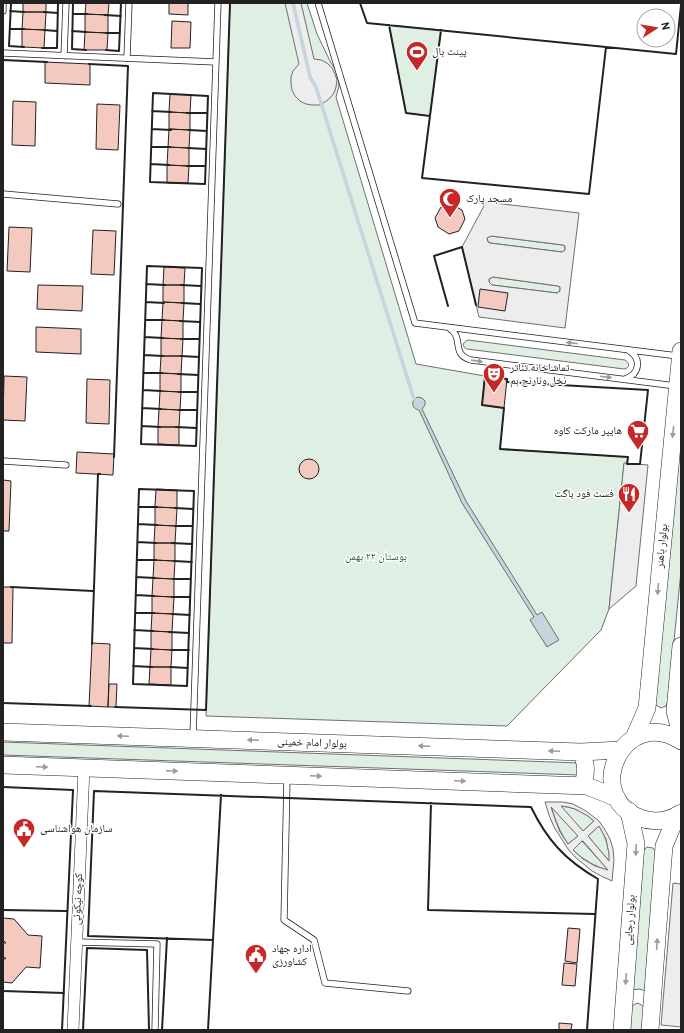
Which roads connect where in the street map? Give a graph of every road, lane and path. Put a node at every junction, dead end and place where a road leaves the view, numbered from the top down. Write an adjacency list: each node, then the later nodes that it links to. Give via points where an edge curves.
1 (3, 3): 6 (lane)
2 (66, 3): 8 (lane)
3 (129, 3): 9 (lane)
4 (218, 3): 10 (lane)
5 (318, 3): 13 (lane, via 415,323)
6 (3, 11)
7 (3, 53): 8 (lane)
8 (64, 56): 9 (lane)
9 (127, 58): 10 (lane)
10 (216, 62): 26 (lane)
11 (3, 194): 12 (lane)
12 (118, 204)
13 (445, 327): 14 (lane); 15 (lane, via 456,334)
14 (474, 331): 15 (lane, via 462,335); 16 (lane, one-way to 14)
15 (458, 344): 19 (lane, one-way to 19, via 462,356 471,360)
16 (625, 350): 18 (lane); 19 (lane, via 636,357 638,366 634,375)
17 (681, 351): 18 (main road, بولوار باهنر)
18 (680, 356): 20 (main road, بولوار باهنر)
19 (621, 379): 20 (lane)
20 (678, 386): 27 (main road, بولوار باهنر, one-way to 27, via 647,708)
21 (3, 461): 22 (lane)
22 (66, 465)
23 (681, 646): 25 (main road, via 675,711)
24 (3, 732): 26 (main road, بولوار امام خمینی, one-way to 24)
25 (681, 735)
26 (193, 738): 30 (main road, بولوار امام خمینی, one-way to 26)
27 (634, 738): 28 (main road, via 659,733 668,734); 29 (main road)
28 (681, 741)
29 (621, 750): 30 (main road, بولوار امام خمینی); 35 (main road, via 612,773)
30 (581, 752): 34 (main road, via 586,768)
31 (3, 765): 32 (main road, one-way to 32)
32 (84, 768): 33 (main road, one-way to 33); 38 (street, کوچه نیکوئی)
33 (288, 776): 34 (main road, one-way to 34); 39 (lane, via 284,920 314,940 325,983)
34 (582, 786): 35 (main road)
35 (617, 798): 36 (main road)
36 (629, 812): 37 (main road, via 652,821 669,819); 40 (main road, بولوار رجایی, one-way to 40, via 636,844)
37 (679, 814): 41 (main road, one-way to 37, via 664,846)
38 (76, 942): 42 (street, کوچه نیکوئی); 43 (lane, via 157,944)
39 (408, 991)
40 (624, 1009): 41 (main road, via 628,1000 639,996 648,1001); 44 (main road, بولوار رجایی)
41 (652, 1011): 45 (main road)
42 (73, 1030)
43 (155, 1030)
44 (622, 1030)
45 (650, 1030)

